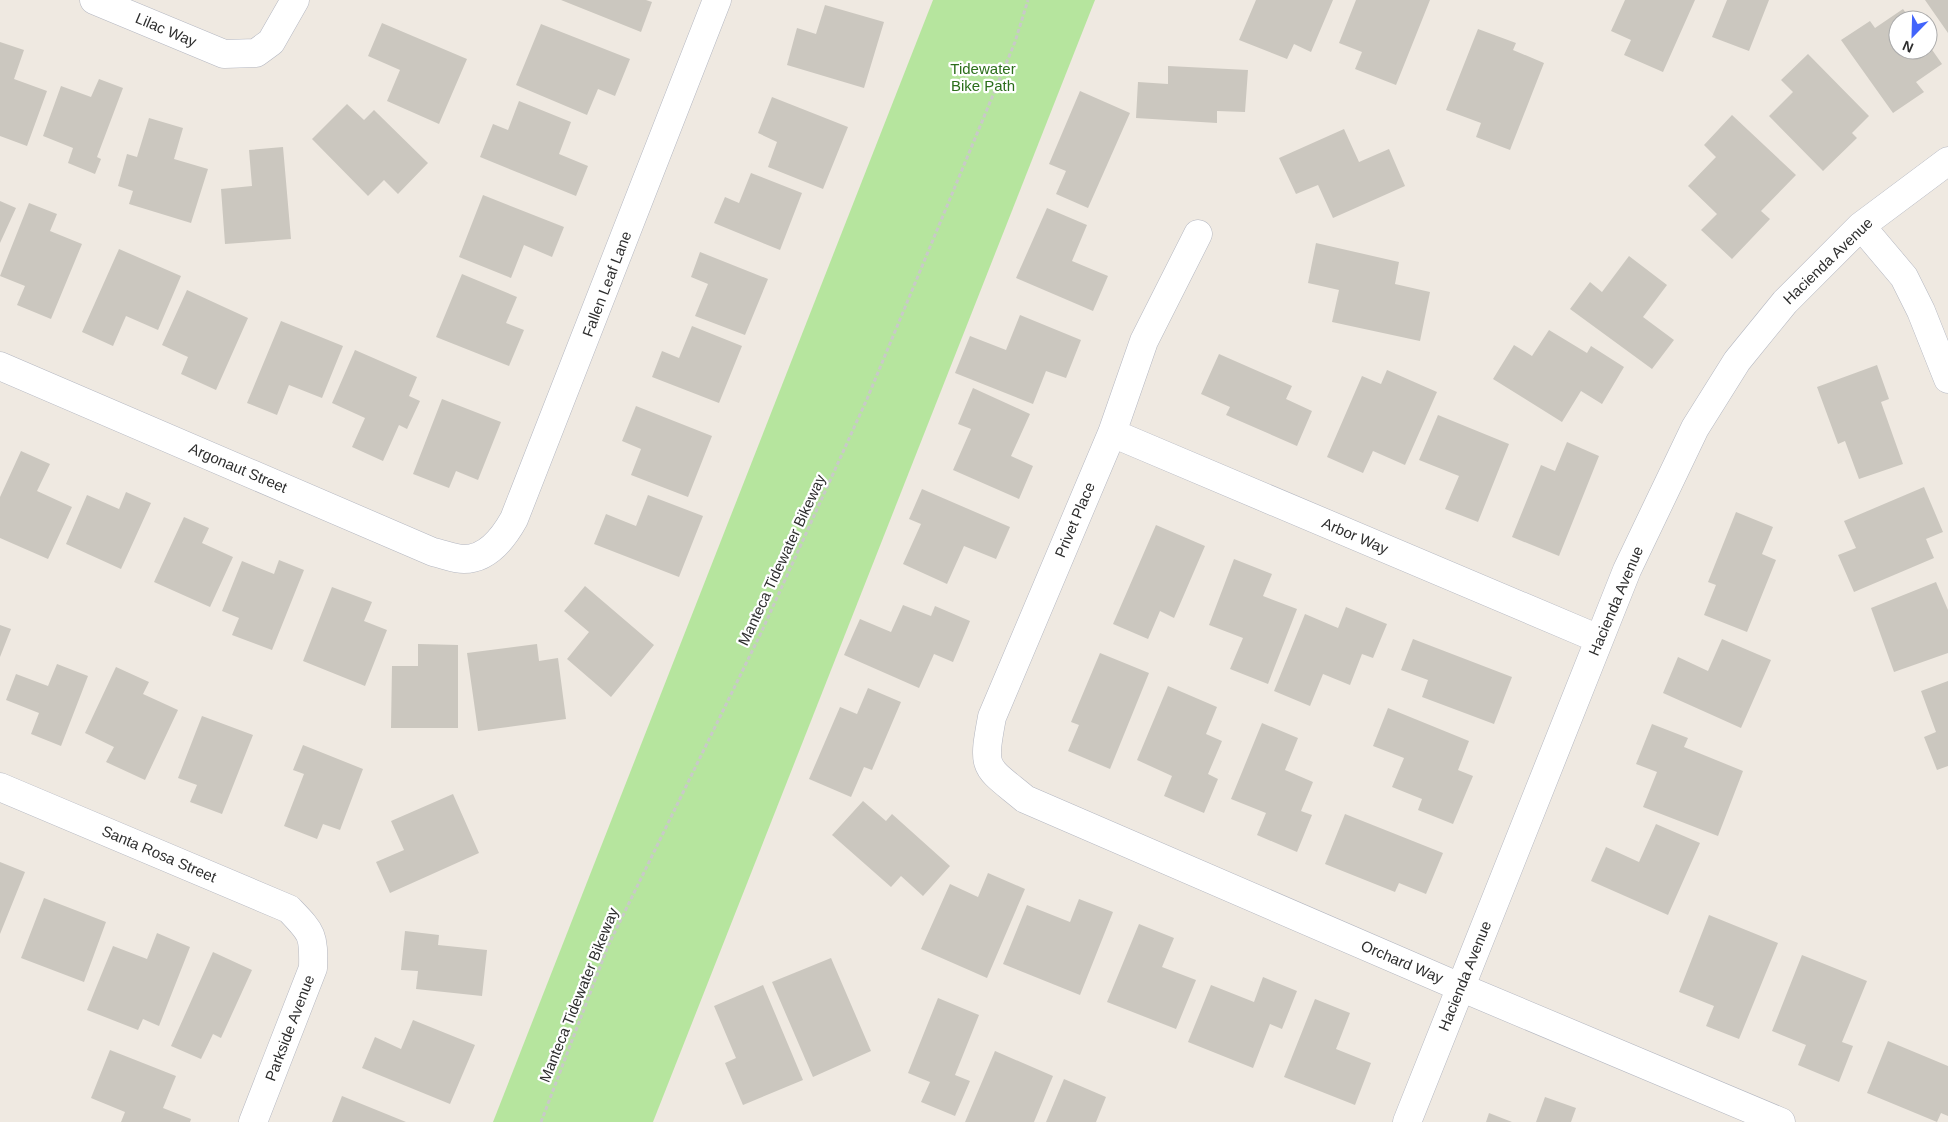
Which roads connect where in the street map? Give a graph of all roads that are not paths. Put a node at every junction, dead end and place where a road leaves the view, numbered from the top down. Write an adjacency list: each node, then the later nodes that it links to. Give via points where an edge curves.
1 (94, 0): 2 (street, Lilac Way, via 224,54 256,53 271,42)
2 (295, 0)
3 (718, 0): 10 (street, Fallen Leaf Lane, via 514,519 503,539)
4 (1948, 161): 5 (street, Hacienda Avenue)
5 (1861, 226): 8 (street, via 1904,277); 11 (street, Hacienda Avenue, via 1784,302 1737,361 1694,428 1627,570)
6 (1198, 234): 9 (street, Privet Place, via 1144,341)
7 (0, 366): 10 (street, Argonaut Street, via 433,552 464,559)
8 (1948, 378)
9 (1112, 433): 11 (street, Arbor Way); 13 (street, Privet Place, via 992,717 985,754 990,770)
10 (480, 556)
11 (1599, 639): 15 (street, Hacienda Avenue)
12 (0, 787): 14 (street, Santa Rosa Street, via 289,909)
13 (1025, 799): 15 (street, Orchard Way)
14 (310, 932): 16 (street, Parkside Avenue, via 314,943 313,968)
15 (1460, 988): 17 (street, Hacienda Avenue); 18 (street, Orchard Way)
16 (253, 1122)
17 (1407, 1122)
18 (1781, 1122)

